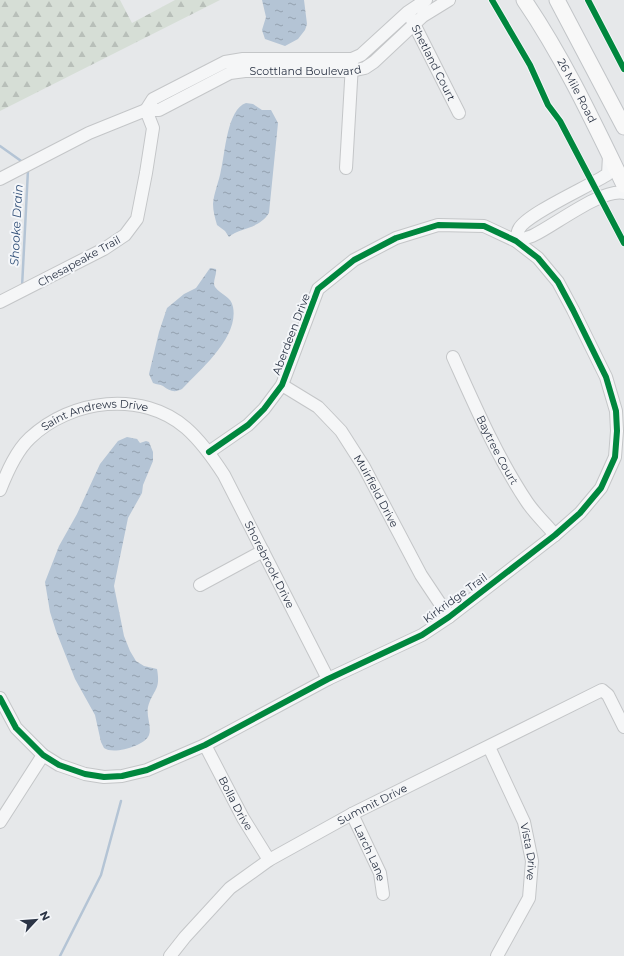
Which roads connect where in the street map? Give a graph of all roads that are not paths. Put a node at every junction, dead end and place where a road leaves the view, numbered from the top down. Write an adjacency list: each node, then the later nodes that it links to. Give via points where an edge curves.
1 (426, 0): 5 (street, Scottland Boulevard)
2 (449, 0): 6 (street, Scottland Boulevard)
3 (524, 0): 11 (main road, 26 Mile Road)
4 (556, 0): 10 (main road)
5 (408, 12): 6 (street, Shetland Court); 7 (street, Scottland Boulevard, via 361,55)
6 (413, 24): 9 (street, Scottland Boulevard, via 374,62 365,68); 15 (street, Shetland Court)
7 (352, 59): 8 (street, Scottland Boulevard); 9 (street)
8 (244, 65): 9 (street, Scottland Boulevard); 12 (street, Scottland Boulevard, via 225,62); 13 (street, Scottland Boulevard)
9 (352, 71): 18 (street)
10 (595, 74): 11 (main road); 16 (main road)
11 (574, 87): 17 (main road, 26 Mile Road)
12 (173, 89): 13 (street); 14 (street, Scottland Boulevard, via 153,100)
13 (180, 100): 14 (street, Scottland Boulevard, via 159,110)
14 (146, 110): 19 (street, Scottland Boulevard, via 89,133); 25 (street, Chesapeake Trail, via 153,128 146,173 137,219 125,235 104,249)
15 (458, 113)
16 (624, 127)
17 (609, 156): 20 (main road, 26 Mile Road); 22 (street, via 608,174)
18 (346, 168)
19 (0, 178)
20 (624, 185)
21 (624, 193): 23 (street, via 616,191)
22 (553, 205): 23 (street); 24 (street, via 529,218 519,229)
23 (561, 219): 24 (street, via 534,236)
24 (516, 241): 27 (street, Aberdeen Drive, via 484,226 438,224 396,238 354,260 318,289); 29 (street, Kirkridge Trail, via 538,258 558,282 606,378 616,411)
25 (0, 302)
26 (453, 357): 31 (street, Baytree Court, via 508,470 527,503)
27 (282, 385): 28 (street, Aberdeen Drive, via 248,425); 34 (street, Muirfield Drive, via 318,407 341,430 364,467 421,575)
28 (209, 452): 30 (street, Saint Andrews Drive, via 185,428 158,412 122,404 92,406 66,414 45,425 29,439 9,469); 32 (street, Shorebrook Drive, via 224,475)
29 (619, 459): 31 (street, Kirkridge Trail, via 601,488 580,513)
30 (0, 490)
31 (555, 535): 34 (street, Kirkridge Trail)
32 (263, 551): 33 (street); 35 (street, Shorebrook Drive)
33 (200, 585)
34 (449, 617): 35 (street, Kirkridge Trail, via 422,635)
35 (328, 679): 38 (street, Kirkridge Trail)
36 (0, 698): 40 (street, via 16,728)
37 (624, 727): 39 (street, Summit Drive, via 608,695 602,690)
38 (206, 745): 40 (street, Kirkridge Trail, via 167,763 122,776 85,774); 43 (street, Bolla Drive, via 243,818)
39 (489, 747): 41 (street, Summit Drive); 46 (street, Vista Drive, via 524,822 532,861 529,898)
40 (43, 755): 42 (street)
41 (352, 814): 43 (street, Summit Drive); 44 (street, Larch Lane, via 380,872)
42 (0, 822)
43 (269, 860): 45 (street, Summit Drive, via 230,888)
44 (383, 894)
45 (170, 956)
46 (497, 956)

